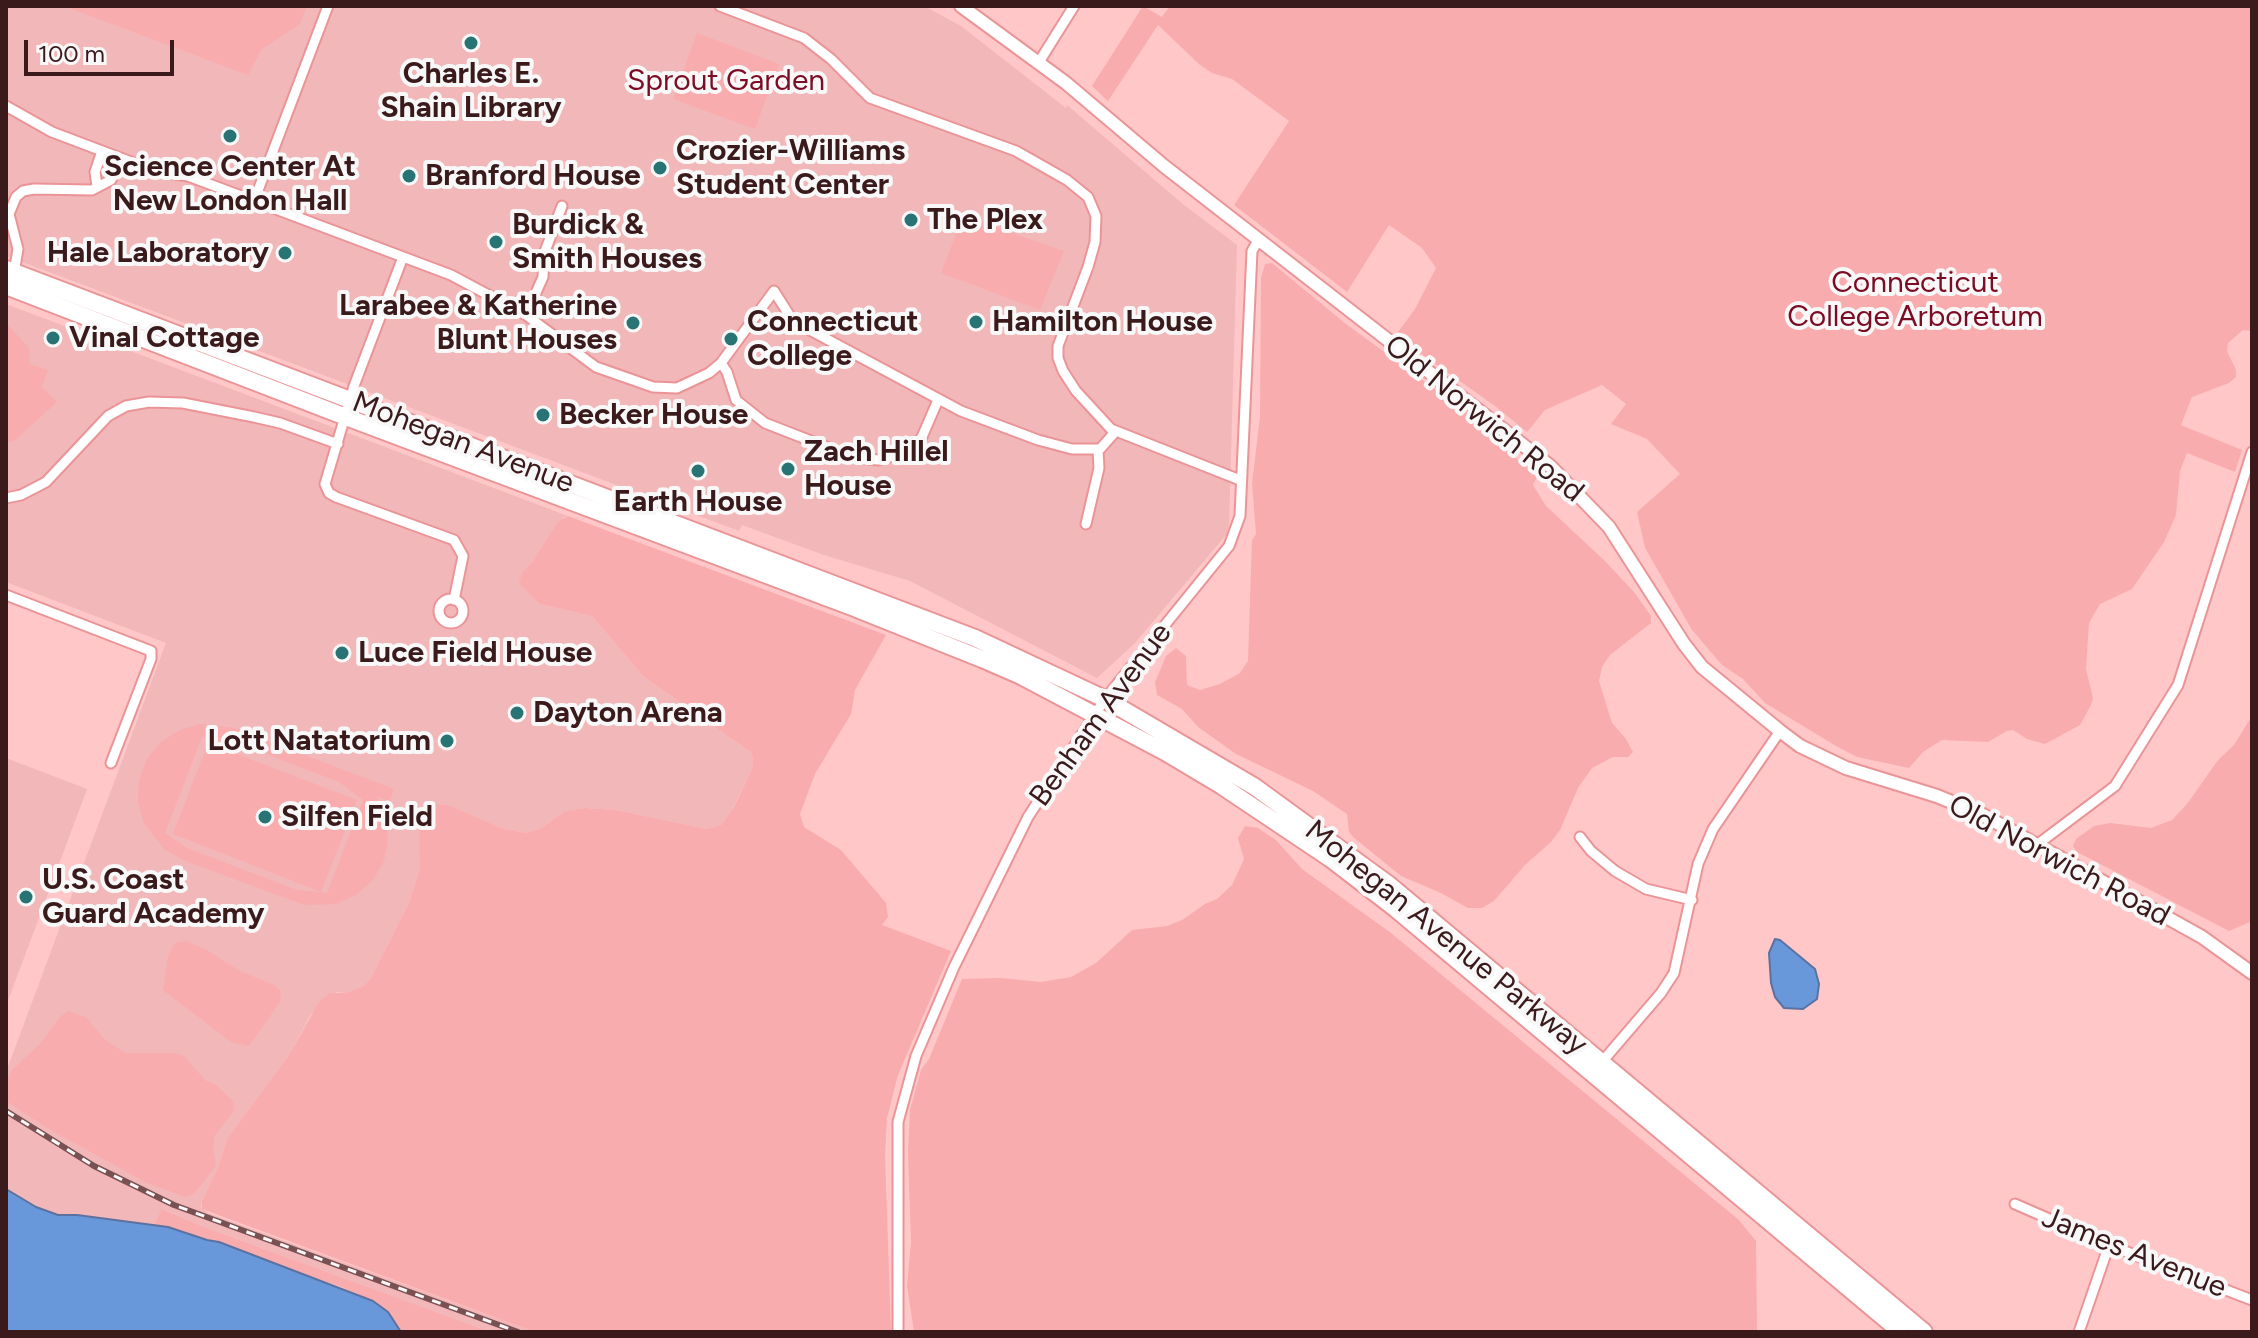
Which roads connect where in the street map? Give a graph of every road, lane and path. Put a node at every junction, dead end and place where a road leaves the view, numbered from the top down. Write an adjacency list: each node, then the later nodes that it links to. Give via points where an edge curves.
1 (328, 6): 10 (street)
2 (720, 6): 19 (street, via 804,38 873,99 1009,148 1088,197 1096,222 1093,253 1058,355 1076,391)
3 (961, 6): 5 (street, Old Norwich Road)
4 (1074, 6): 5 (street)
5 (1039, 62): 12 (street, Old Norwich Road)
6 (6, 106): 7 (street, via 49,131)
7 (102, 151): 8 (street); 9 (street)
8 (121, 158): 9 (street, via 111,180); 10 (street, via 155,171 184,174)
9 (97, 186): 14 (street, via 90,191 34,189 17,195 9,212 18,249)
10 (254, 201): 13 (street)
11 (562, 206): 15 (street, via 544,254 543,277)
12 (1259, 239): 23 (street, Benham Avenue, via 1252,251); 31 (street, Old Norwich Road, via 1550,466 1609,527 1702,667)
13 (403, 257): 15 (street); 18 (street)
14 (9, 279): 18 (highway, Mohegan Avenue)
15 (526, 315): 16 (street, via 596,367 653,387 682,386)
16 (721, 363): 17 (street, via 736,400 765,423 852,457 878,460 909,452 922,437); 17 (street, via 774,291 793,321)
17 (938, 400): 21 (street, via 1038,440)
18 (348, 409): 20 (street); 28 (highway, Mohegan Avenue)
19 (1116, 431): 21 (street); 23 (street)
20 (338, 444): 24 (street, via 254,417 149,402 108,416 46,482); 27 (street, via 325,480 330,494 458,544 463,556)
21 (1098, 450): 25 (street, via 1100,466)
22 (2252, 452): 34 (street, via 2178,685 2115,786)
23 (1240, 480): 29 (street, Benham Avenue, via 1240,516 1229,546)
24 (6, 498)
25 (1086, 524)
26 (6, 595): 32 (street, via 151,651)
27 (454, 600)
28 (917, 625): 29 (highway, Mohegan Avenue Parkway, via 975,638); 30 (highway, Mohegan Avenue Parkway)
29 (1105, 699): 30 (street, Benham Avenue); 37 (highway, Mohegan Avenue Parkway, via 1255,787 1340,848)
30 (1094, 714): 41 (highway, Mohegan Avenue Parkway, via 1222,786 1331,859); 43 (street, Benham Avenue, via 1028,817 916,1056 898,1122)
31 (1780, 731): 34 (street, Old Norwich Road, via 1846,768 1949,801); 35 (street, via 1713,829 1698,864)
32 (111, 763)
33 (1580, 837): 35 (street, via 1615,871 1646,889)
34 (2038, 844): 36 (street, Old Norwich Road, via 2202,937)
35 (1692, 900): 37 (street, via 1674,973)
36 (2252, 973)
37 (1601, 1063): 44 (highway, Mohegan Avenue Parkway)
38 (2015, 1204): 39 (street, James Avenue)
39 (2109, 1245): 40 (street, James Avenue); 42 (street)
40 (2252, 1300)
41 (1894, 1329)
42 (2081, 1331)
43 (898, 1332)
44 (1924, 1332)

